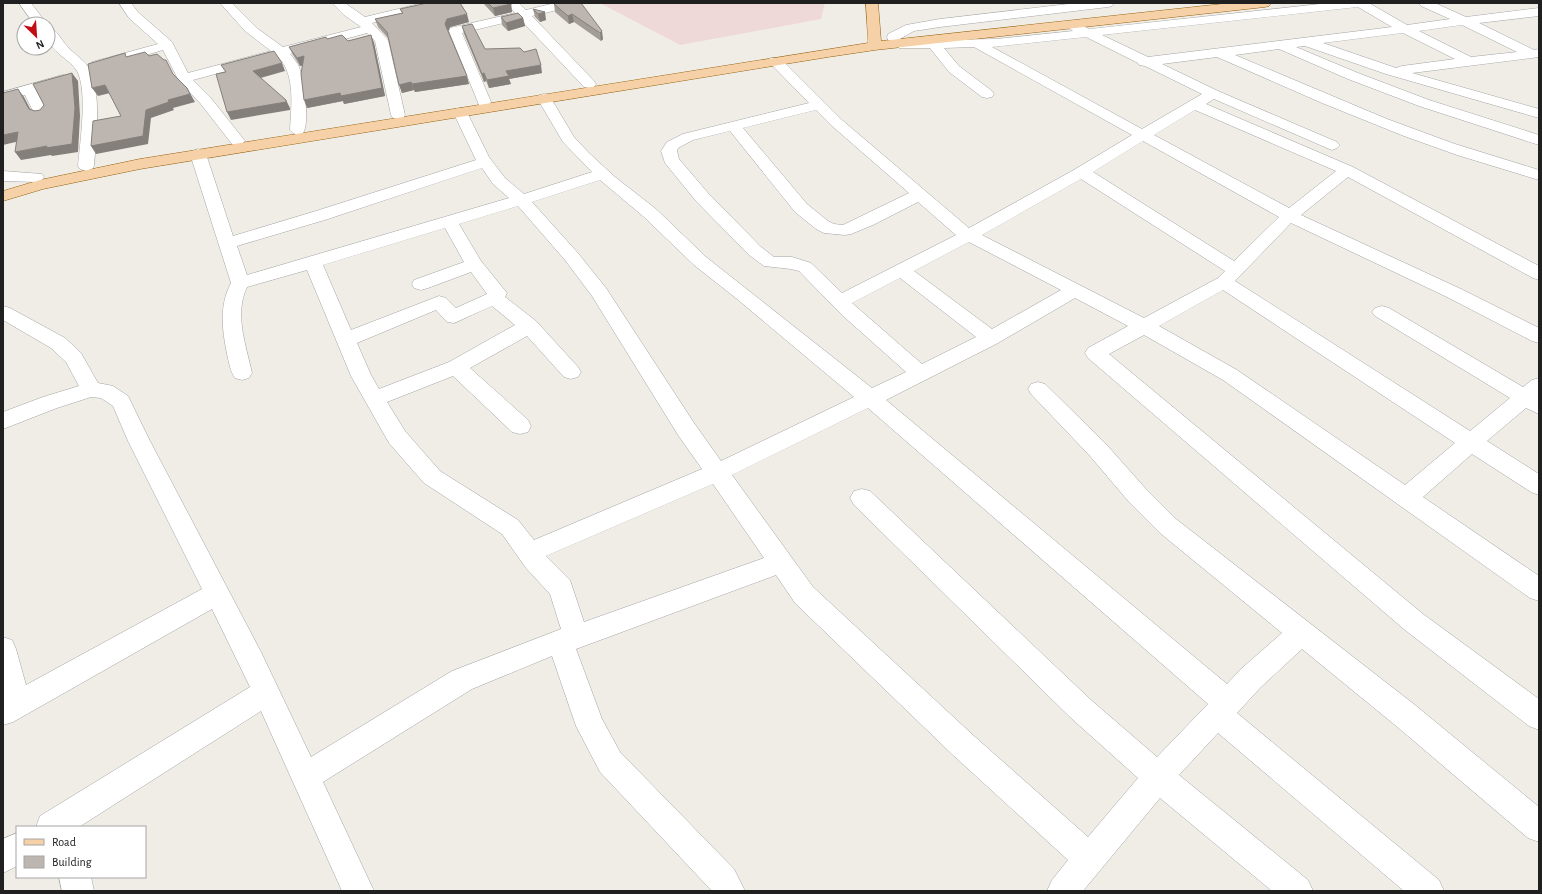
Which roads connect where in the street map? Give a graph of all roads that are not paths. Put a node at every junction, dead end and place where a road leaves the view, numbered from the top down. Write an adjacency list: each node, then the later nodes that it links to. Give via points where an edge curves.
1 (125, 3): 31 (street, via 133,15)
2 (226, 3): 33 (street, via 254,33)
3 (338, 3): 21 (street)
4 (439, 3): 21 (street)
5 (512, 3): 16 (street)
6 (570, 3): 16 (street)
7 (872, 3): 28 (main road)
8 (1105, 3): 25 (street, via 940,23 911,28)
9 (1183, 3): 25 (main road)
10 (1265, 3): 22 (main road)
11 (1361, 3): 23 (street); 24 (street)
12 (1426, 3): 19 (street)
13 (29, 4): 18 (street)
14 (1492, 6): 17 (street)
15 (1539, 12): 17 (street)
16 (525, 15): 43 (street); 49 (street, via 455,31)
17 (1511, 15): 19 (street); 20 (street)
18 (36, 16)
19 (1462, 22): 23 (street); 35 (street)
20 (1532, 24)
21 (367, 25): 33 (street); 55 (street, via 382,40)
22 (1071, 25): 24 (street); 28 (main road)
23 (1405, 29): 26 (street); 38 (street)
24 (1087, 33): 30 (street); 37 (street)
25 (893, 37): 28 (main road)
26 (1305, 41): 32 (street); 40 (street)
27 (56, 42): 39 (street)
28 (874, 43): 29 (street); 36 (main road); 43 (main road)
29 (933, 43): 30 (street); 45 (street, via 954,69)
30 (977, 44): 59 (street)
31 (167, 45): 39 (street); 42 (street)
32 (1280, 45): 34 (street); 41 (street)
33 (280, 52): 42 (street); 57 (street, via 291,65 298,90)
34 (1218, 52): 37 (street); 64 (street, via 1365,116)
35 (1537, 54): 38 (street)
36 (775, 61): 48 (main road); 50 (street)
37 (1144, 62): 46 (street)
38 (1468, 62): 40 (street)
39 (84, 71): 44 (street); 66 (street, via 87,82 89,127)
40 (1391, 71): 41 (street); 54 (street)
41 (1353, 76): 58 (street, via 1424,103)
42 (184, 78): 61 (street)
43 (589, 84): 49 (main road)
44 (29, 89): 47 (street); 53 (street)
45 (987, 94)
46 (1213, 94): 51 (street); 62 (street)
47 (3, 97)
48 (544, 98): 52 (main road); 69 (street, via 568,139)
49 (484, 102): 55 (main road)
50 (819, 104): 56 (street); 74 (street, via 837,123)
51 (1194, 104): 59 (street); 67 (street)
52 (460, 112): 63 (main road); 65 (street)
53 (41, 114)
54 (1539, 114)
55 (398, 115): 57 (main road)
56 (733, 126): 74 (street, via 801,208 830,229 845,230); 90 (street, via 688,137 672,145 669,151 671,160 702,197 755,251 770,262 792,263 805,267)
57 (298, 130): 61 (main road)
58 (1522, 134): 60 (street); 64 (street)
59 (1142, 135): 68 (street); 77 (street)
60 (1539, 140)
61 (237, 141): 66 (main road)
62 (1332, 145)
63 (198, 154): 72 (main road); 80 (street)
64 (1482, 157): 70 (street)
65 (485, 162): 76 (street, via 499,181); 80 (street)
66 (86, 166): 72 (main road)
67 (1347, 170): 77 (street); 84 (street)
68 (1082, 172): 79 (street); 85 (street)
69 (602, 174): 76 (street); 106 (street, via 650,213 700,261)
70 (1539, 175)
71 (3, 176): 72 (street)
72 (38, 181): 73 (main road); 75 (main road)
73 (3, 187)
74 (920, 194): 79 (street, via 963,232)
75 (3, 196)
76 (521, 200): 78 (street); 110 (street, via 599,292)
77 (1290, 216): 85 (street); 95 (street)
78 (449, 221): 81 (street); 82 (street)
79 (970, 235): 83 (street); 88 (street)
80 (227, 243): 86 (street)
81 (313, 262): 86 (street); 97 (street)
82 (474, 264): 87 (street); 89 (street, via 498,293)
83 (901, 270): 90 (street); 96 (street)
84 (1539, 274)
85 (1230, 276): 94 (street); 109 (street, via 1302,334)
86 (240, 283): 100 (street, via 234,291 231,318)
87 (421, 284)
88 (1075, 290): 94 (street); 96 (street)
89 (494, 298): 93 (street); 97 (street, via 454,317 439,302)
90 (840, 302): 101 (street)
91 (3, 312): 103 (street, via 58,343 74,358)
92 (1382, 312): 104 (street)
93 (529, 326): 98 (street); 99 (street)
94 (1144, 326): 113 (street, via 1230,375); 124 (street, via 1095,353 1414,622)
95 (1539, 336)
96 (991, 338): 101 (street)
97 (346, 340): 105 (street, via 361,376)
98 (456, 368): 105 (street); 108 (street)
99 (571, 372)
100 (242, 373)
101 (920, 373): 106 (street)
102 (1038, 389): 118 (street, via 1168,526)
103 (91, 390): 107 (street, via 50,402); 117 (street, via 106,391 121,401)
104 (1534, 396): 109 (street)
105 (375, 399): 114 (street, via 397,437 432,477 510,527)
106 (869, 399): 110 (street); 123 (street, via 911,432)
107 (3, 421)
108 (520, 426)
109 (1471, 442): 111 (street); 113 (street)
110 (716, 472): 114 (street); 115 (street)
111 (1539, 486)
112 (862, 498): 126 (street, via 1081,709)
113 (1406, 498): 116 (street)
114 (530, 553): 119 (street, via 562,588)
115 (780, 562): 119 (street); 131 (street, via 804,595 861,650)
116 (1539, 590)
117 (217, 594): 121 (street); 122 (street)
118 (1302, 632): 123 (street); 128 (street)
119 (568, 639): 125 (street, via 462,680); 135 (street, via 590,726 610,762 723,880)
120 (3, 650): 122 (street)
121 (266, 693): 125 (street); 127 (street)
122 (10, 708)
123 (1222, 708): 126 (street); 138 (street)
124 (1539, 716)
125 (305, 777): 134 (street)
126 (1158, 777): 131 (street); 137 (street)
127 (58, 825)
128 (1539, 827)
129 (16, 849): 130 (street)
130 (3, 857)
131 (1090, 859): 136 (street)
132 (74, 878): 133 (street)
133 (78, 891)
134 (358, 891)
135 (729, 891)
136 (1064, 891)
137 (1297, 891)
138 (1428, 891)

